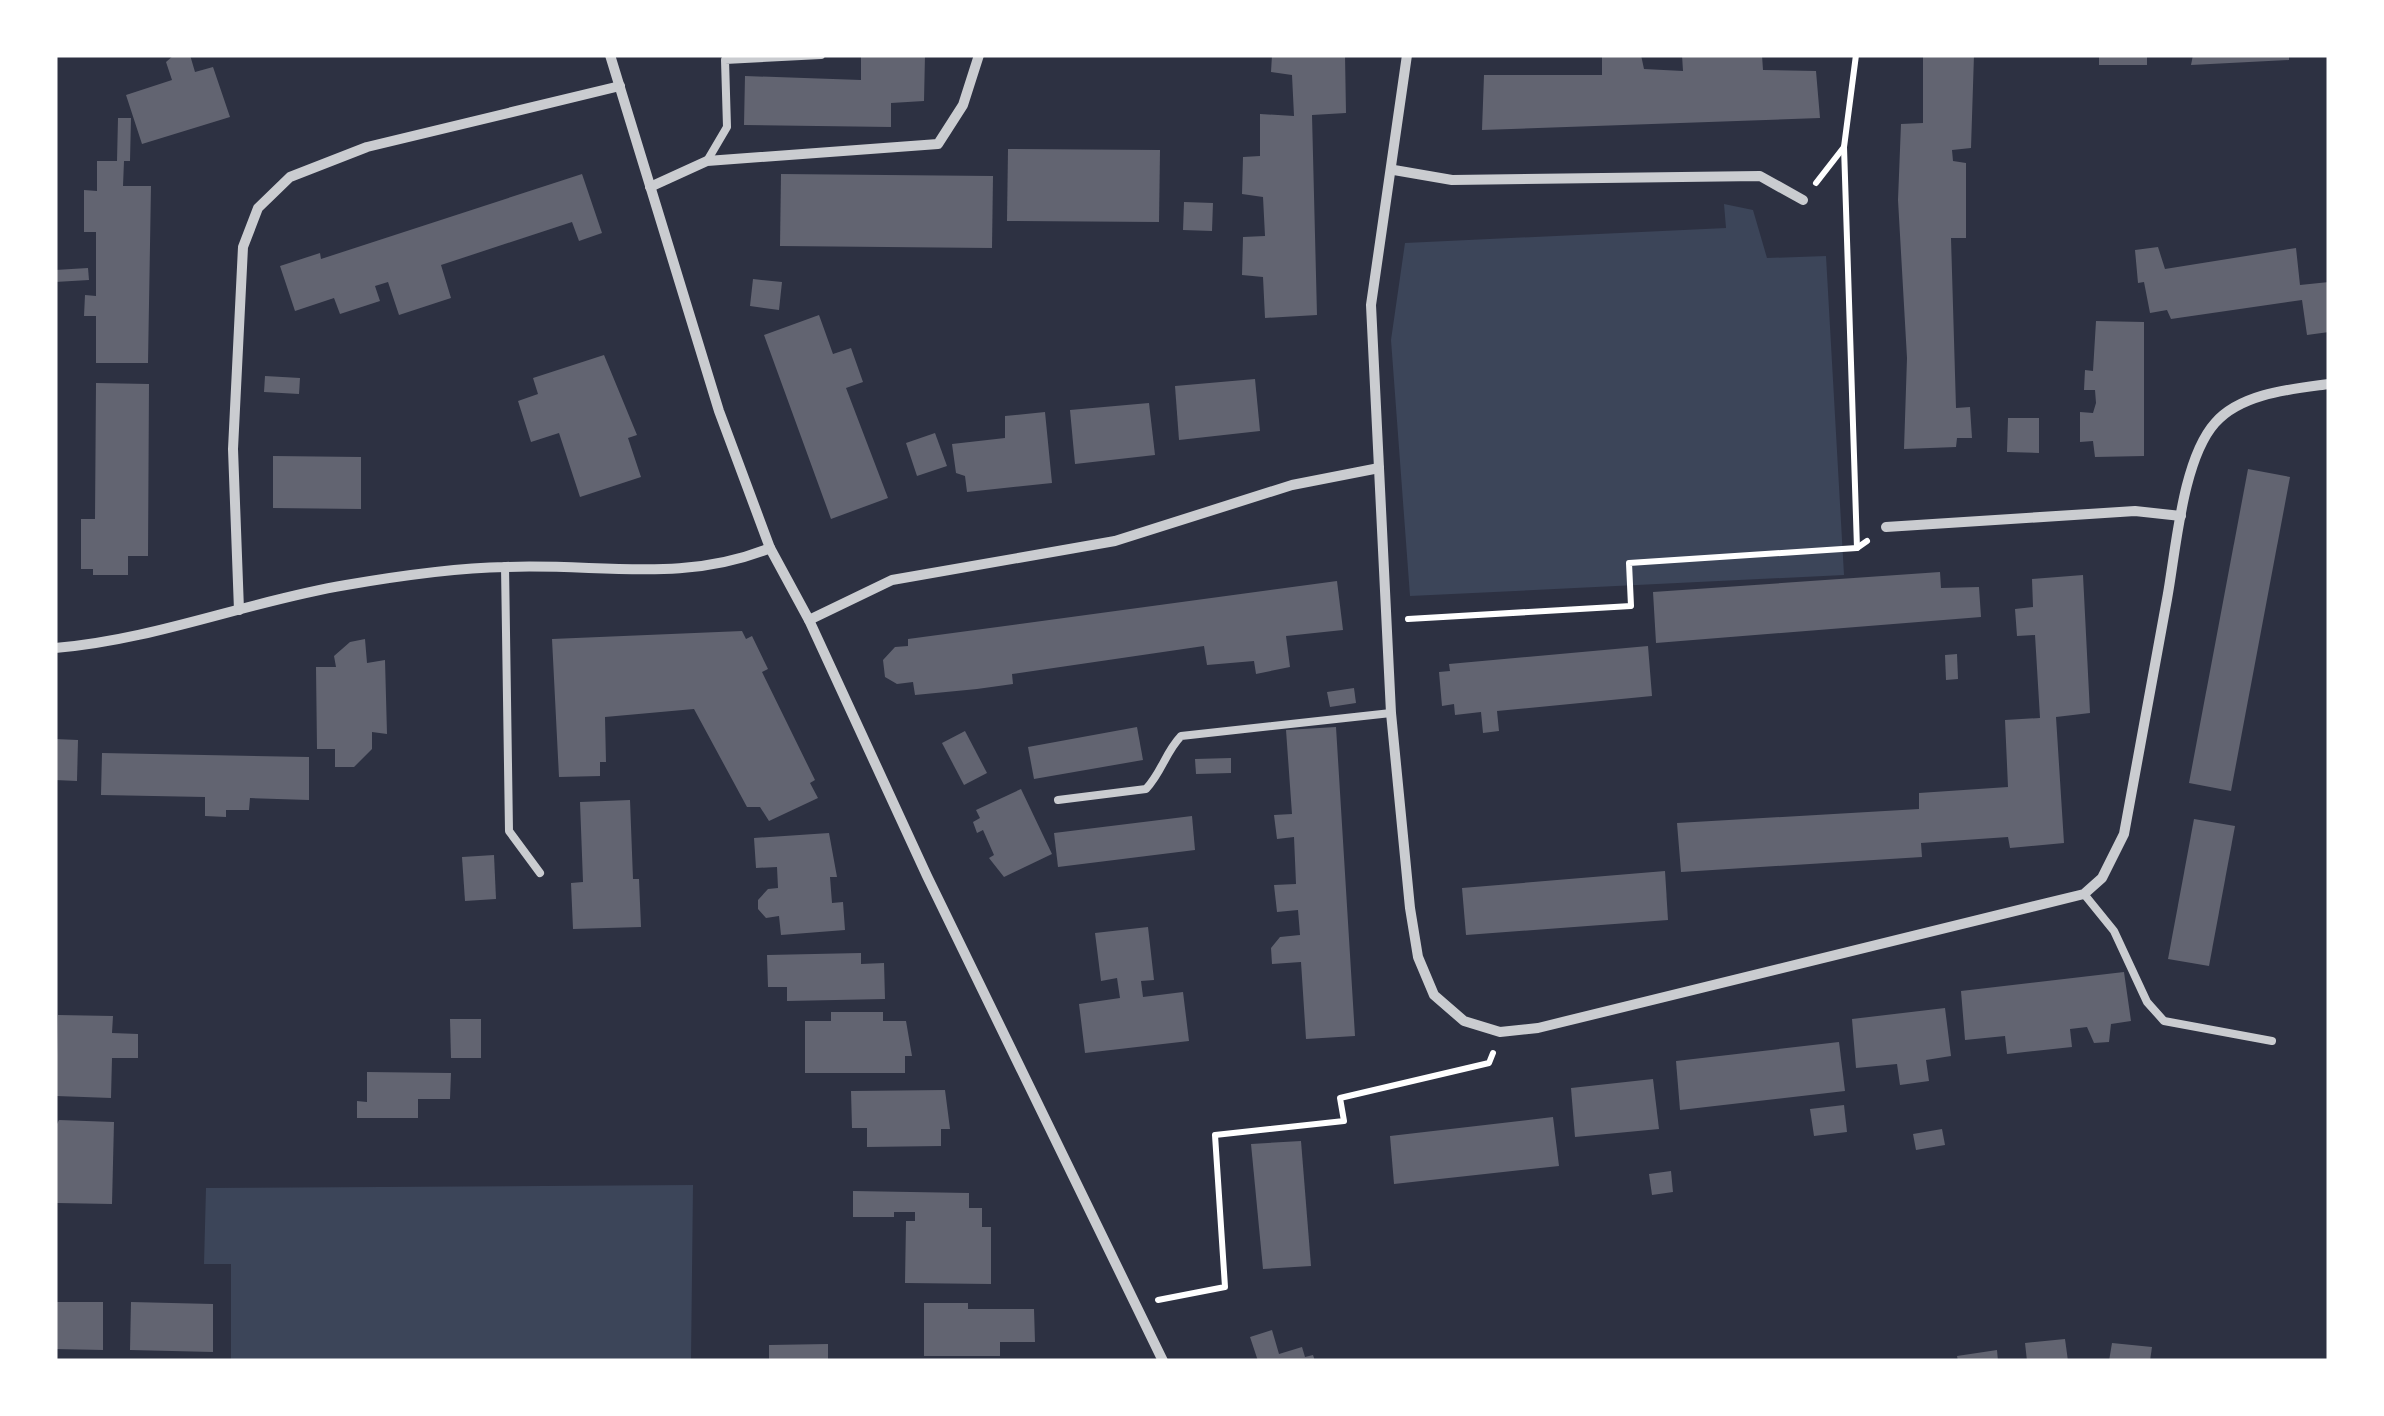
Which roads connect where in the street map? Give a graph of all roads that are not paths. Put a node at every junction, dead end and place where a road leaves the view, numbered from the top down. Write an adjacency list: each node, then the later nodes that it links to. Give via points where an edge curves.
1 (610, 55): 5 (street)
2 (821, 55): 6 (lane, via 725,60 727,127)
3 (979, 55): 6 (street, via 963,105 938,144)
4 (1407, 55): 7 (street)
5 (620, 86): 8 (street); 16 (street, via 367,147 290,177 258,208 243,246 233,448)
6 (707, 161): 8 (street)
7 (1394, 170): 9 (street, via 1452,180 1760,176); 11 (street, via 1371,304)
8 (650, 186): 14 (street, via 719,411)
9 (1803, 200)
10 (2329, 384): 12 (street, via 2266,395 2216,420 2203,440)
11 (1379, 468): 17 (street, via 1292,485 1100,545 892,580); 19 (street)
12 (2181, 516): 13 (street, via 2135,511); 22 (street, via 2124,834 2102,878)
13 (1886, 527)
14 (770, 548): 15 (street, via 694,570); 17 (street)
15 (505, 566): 16 (street, via 345,585); 21 (lane, via 508,831)
16 (240, 610): 18 (street)
17 (808, 620): 24 (street)
18 (55, 648)
19 (1391, 713): 20 (lane, via 1181,736 1146,789); 22 (street, via 1418,957 1434,995 1464,1022 1500,1032 1557,1024)
20 (1058, 800)
21 (540, 874)
22 (2084, 894): 23 (lane, via 2114,932 2147,1002 2164,1022)
23 (2272, 1041)
24 (1163, 1361)

